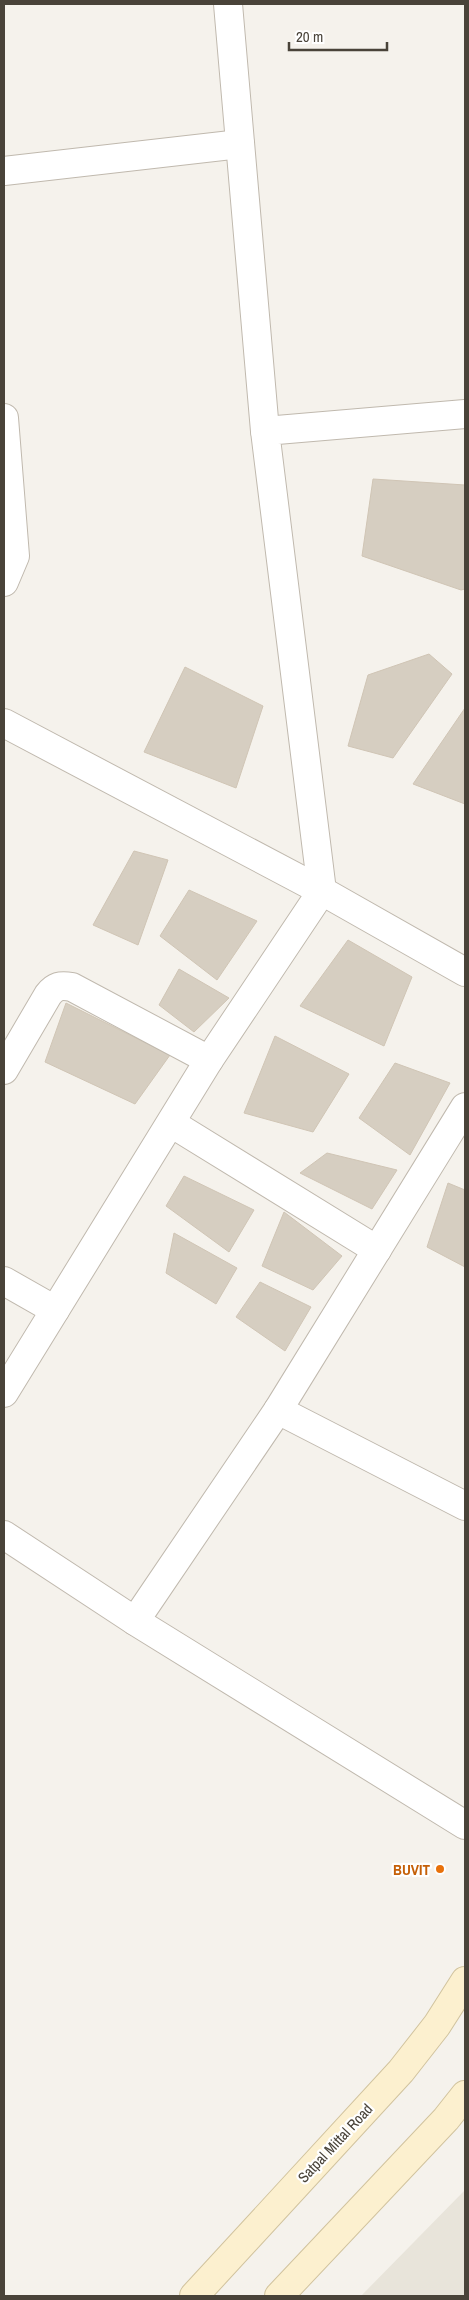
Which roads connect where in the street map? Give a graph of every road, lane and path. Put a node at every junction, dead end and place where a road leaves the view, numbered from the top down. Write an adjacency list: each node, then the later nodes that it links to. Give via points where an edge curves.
1 (228, 4): 2 (street)
2 (240, 144): 3 (street); 6 (street)
3 (4, 170)
4 (465, 414): 6 (street)
5 (5, 428): 7 (street, via 15,556)
6 (264, 431): 9 (street)
7 (4, 582)
8 (4, 723): 9 (street)
9 (322, 891): 10 (street); 11 (street)
10 (465, 972)
11 (209, 1060): 12 (street, via 72,987 62,985 53,988 48,995); 14 (street)
12 (4, 1070)
13 (465, 1107): 15 (street)
14 (171, 1124): 15 (street); 17 (street)
15 (377, 1250): 19 (street)
16 (4, 1281): 17 (street)
17 (55, 1310): 18 (street)
18 (4, 1393)
19 (278, 1410): 20 (street); 22 (street)
20 (465, 1506)
21 (4, 1535): 22 (street)
22 (135, 1620): 23 (street)
23 (465, 1825)
24 (465, 1981): 26 (street, Satpal Mittal Road, via 437,2026 401,2071)
25 (465, 2095): 27 (street)
26 (194, 2296)
27 (279, 2296)

